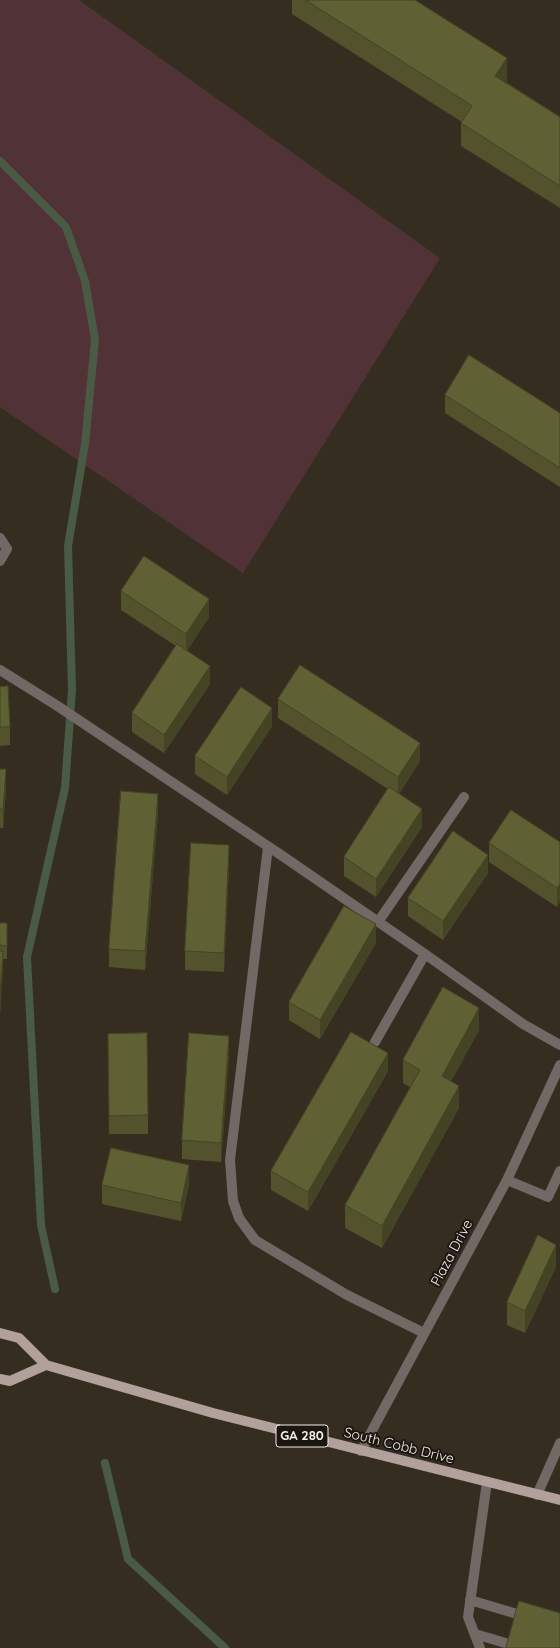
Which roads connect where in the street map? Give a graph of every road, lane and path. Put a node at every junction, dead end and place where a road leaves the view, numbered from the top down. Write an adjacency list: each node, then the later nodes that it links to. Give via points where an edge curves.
1 (0, 538): 2 (street, via 7,549)
2 (0, 561)
3 (0, 670): 5 (street)
4 (464, 796): 6 (street)
5 (268, 847): 6 (street); 14 (street, via 230,1160 233,1201 239,1218 255,1240 347,1295)
6 (378, 922): 7 (street)
7 (426, 954): 8 (street); 9 (street, via 523,1024)
8 (375, 1042)
9 (560, 1045)
10 (560, 1065): 12 (street, Plaza Drive)
11 (560, 1171): 12 (street, via 548,1197)
12 (507, 1180): 14 (street, Plaza Drive)
13 (0, 1333): 15 (main road, South Cobb Drive / GA 280, via 19,1338)
14 (424, 1333): 18 (street, Plaza Drive)
15 (46, 1365): 16 (main road, via 10,1382); 18 (main road, South Cobb Drive / GA 280)
16 (0, 1379)
17 (560, 1443): 20 (street)
18 (361, 1451): 19 (main road, South Cobb Drive / GA 280)
19 (487, 1482): 20 (main road, South Cobb Drive / GA 280); 22 (street)
20 (537, 1495): 21 (main road, South Cobb Drive / GA 280)
21 (560, 1500)
22 (470, 1600): 23 (street); 24 (street, via 468,1617)
23 (517, 1614)
24 (474, 1634): 25 (street); 26 (street)
25 (509, 1644)
26 (480, 1648)

